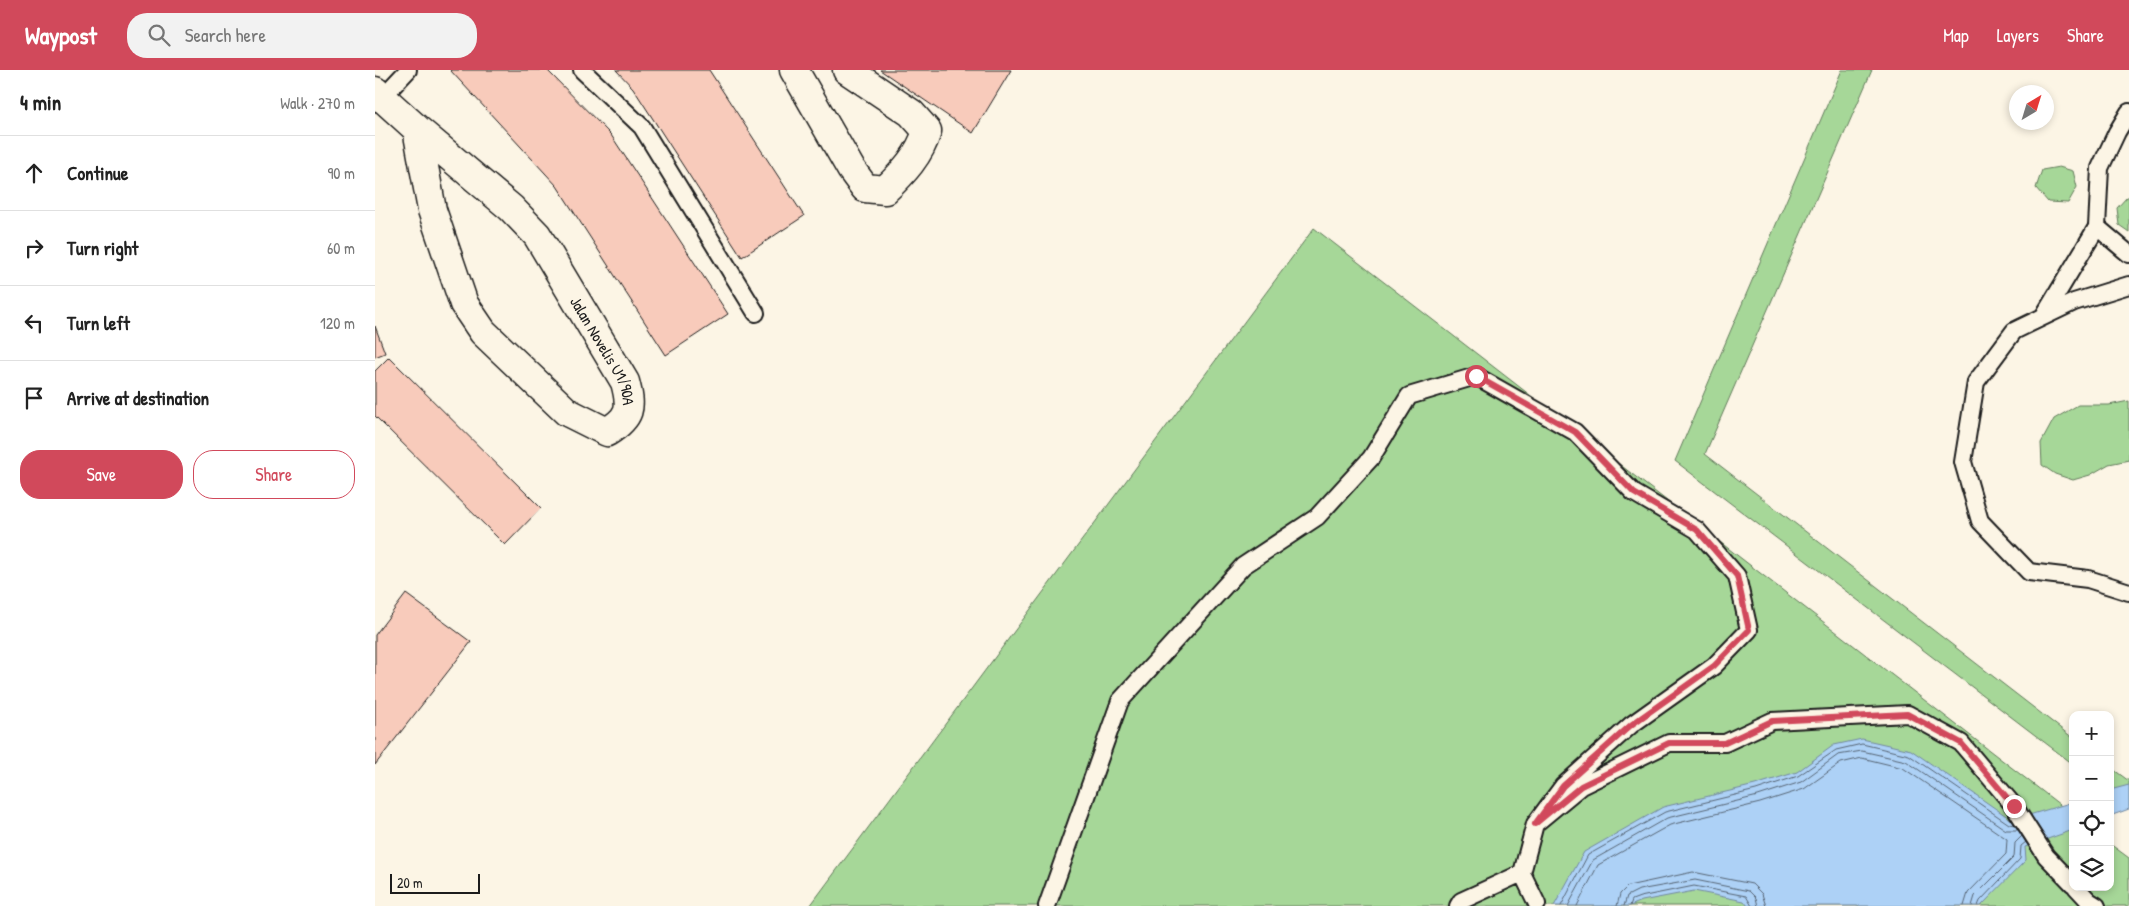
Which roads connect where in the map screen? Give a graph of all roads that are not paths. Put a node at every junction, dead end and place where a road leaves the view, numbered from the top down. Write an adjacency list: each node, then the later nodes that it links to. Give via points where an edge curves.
1 (408, 70): 5 (lane)
2 (582, 70): 11 (lane, via 642,127)
3 (795, 70): 4 (street, via 865,188 885,190 922,148 927,131 911,113)
4 (847, 70)
5 (378, 98): 7 (street, Jalan Novelis U1/90A)
6 (2129, 112): 8 (lane, via 2101,168)
7 (417, 129): 7 (street, Jalan Novelis U1/90A, via 511,208 537,235 625,382 630,402 623,422 607,432 567,412 483,332 464,304 432,210)
8 (2097, 227): 9 (lane); 12 (lane)
9 (2129, 254)
10 (2129, 285): 12 (lane, via 2074,302)
11 (756, 313)
12 (2043, 317): 13 (lane, via 2014,331 1976,382 1963,462 1980,521 2029,572 2088,579)
13 (2129, 592)
14 (1535, 824): 15 (lane); 16 (lane, via 1581,786 1669,743 1725,743 1772,721 1907,714 1961,743 2014,806 2046,856); 19 (lane, via 1563,786 1631,725 1714,666 1749,630 1737,576 1697,530 1634,493 1575,432 1476,376 1409,396 1371,458 1317,517 1243,566 1120,701)
15 (1522, 873): 18 (lane); 20 (lane, via 1461,901)
16 (2069, 880)
17 (2079, 891): 21 (lane)
18 (1537, 904)
19 (1047, 906)
20 (1458, 906)
21 (2097, 906)

